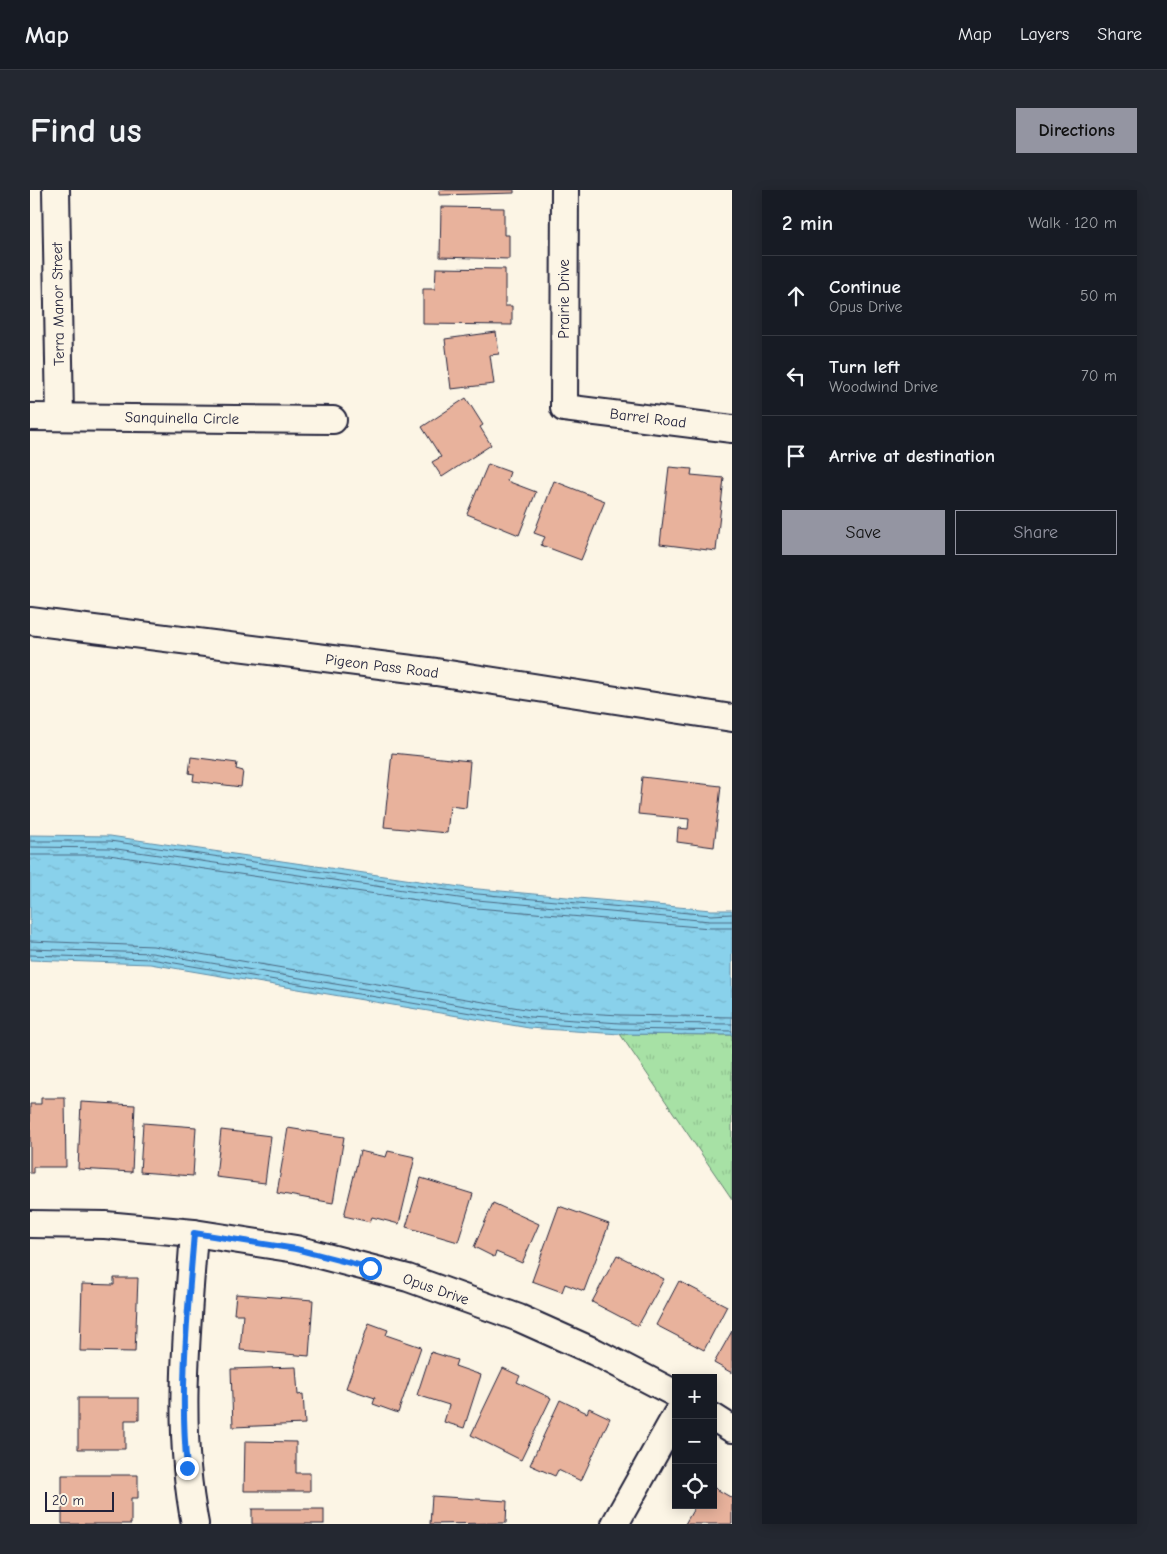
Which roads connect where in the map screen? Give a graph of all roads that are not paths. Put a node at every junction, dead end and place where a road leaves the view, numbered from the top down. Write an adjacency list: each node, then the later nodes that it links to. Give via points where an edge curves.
1 (56, 190): 5 (street, Terra Manor Street)
2 (565, 190): 3 (street, Prairie Drive)
3 (564, 408): 7 (street, Barrel Road)
4 (30, 417): 5 (street, Sanquinella Circle)
5 (60, 417): 6 (street, Sanquinella Circle)
6 (333, 420)
7 (732, 429)
8 (30, 621): 9 (street, Pigeon Pass Road, via 436,672)
9 (732, 718)
10 (30, 1224): 11 (street, Opus Drive, via 105,1225)
11 (194, 1233): 12 (street, Opus Drive, via 296,1249 408,1278 519,1318 596,1352); 16 (street, via 184,1374 184,1436)
12 (672, 1392)
13 (674, 1419): 17 (street)
14 (716, 1419): 15 (street)
15 (732, 1430)
16 (194, 1524)
17 (615, 1524)

